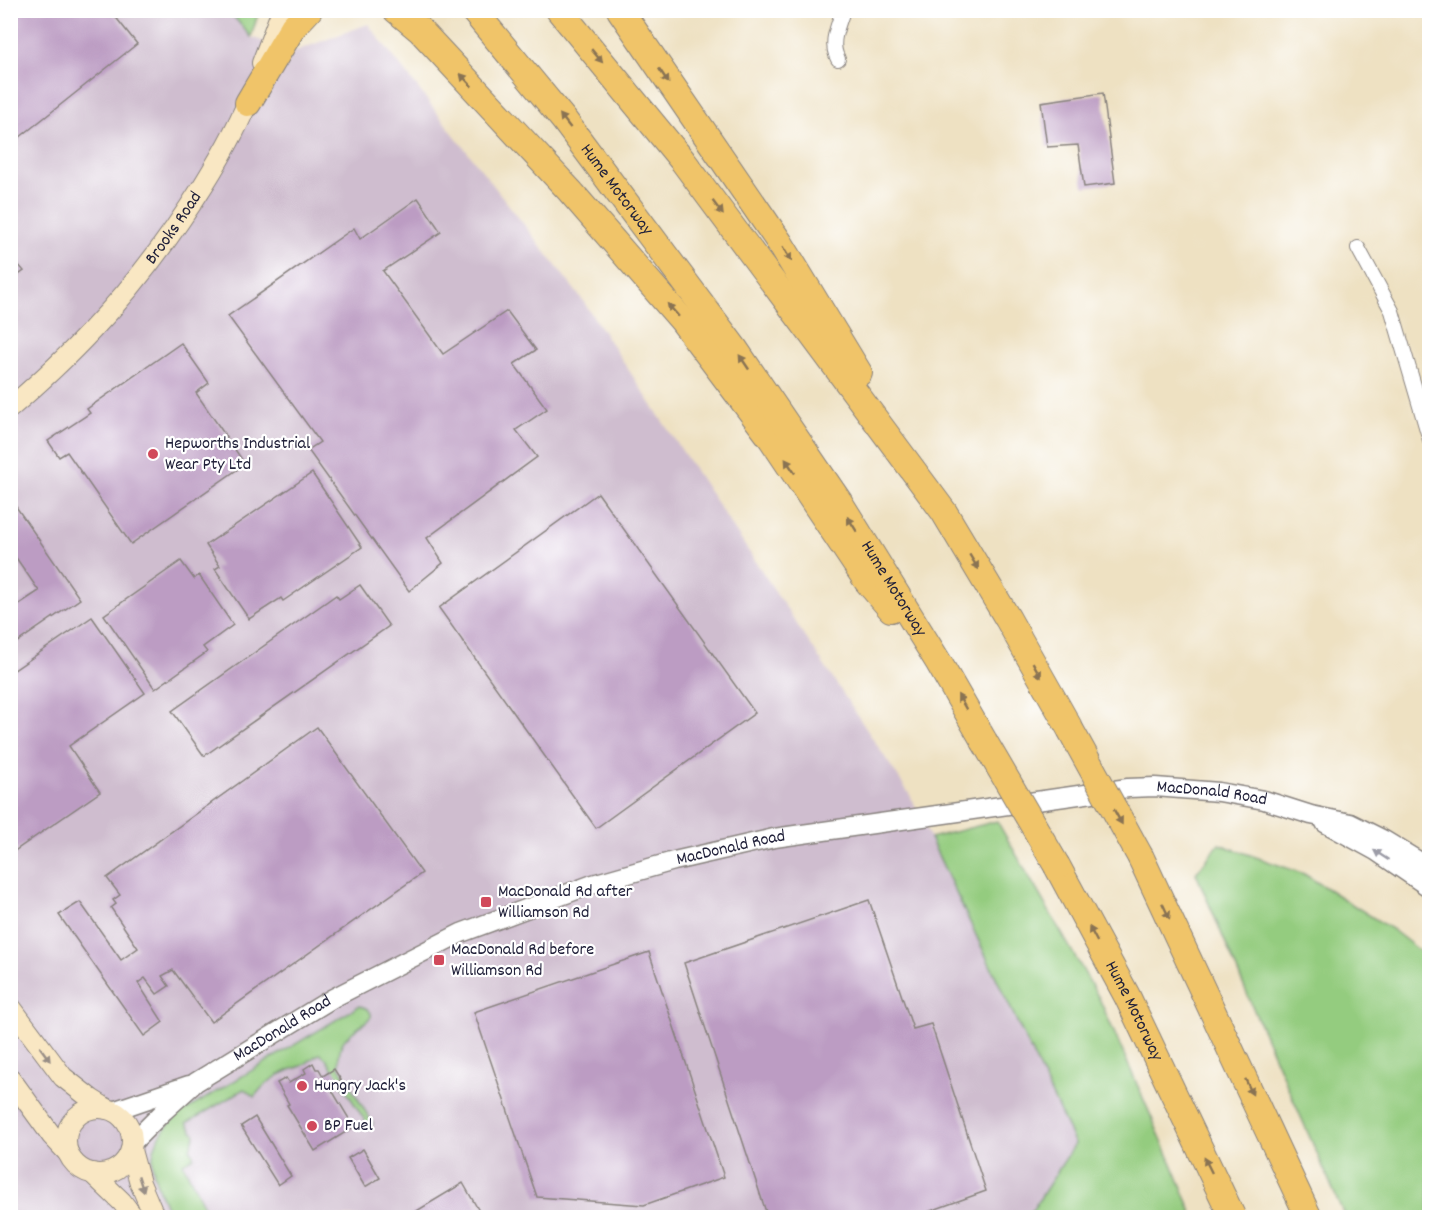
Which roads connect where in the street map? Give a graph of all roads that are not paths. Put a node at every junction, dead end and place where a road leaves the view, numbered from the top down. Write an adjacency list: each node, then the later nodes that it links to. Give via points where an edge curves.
1 (282, 10): 9 (main road, Brooks Road)
2 (309, 10): 9 (highway, via 293,27)
3 (396, 10): 14 (highway, one-way to 3, via 867,581 771,438 682,320 570,191 420,30)
4 (473, 10): 14 (highway, Hume Motorway, one-way to 4, via 840,503 735,349 564,120)
5 (559, 10): 13 (highway, one-way to 13, via 683,161)
6 (620, 10): 13 (highway, one-way to 13, via 780,243)
7 (843, 10): 8 (street, via 834,39)
8 (838, 59)
9 (248, 103): 11 (main road, Brooks Road, via 205,183 147,266 92,330)
10 (1358, 248): 12 (street, via 1392,311)
11 (10, 408)
12 (1430, 440)
13 (944, 512): 28 (highway, one-way to 28, bridge, via 1141,858)
14 (939, 663): 27 (highway, Hume Motorway, one-way to 14, bridge, via 1127,996)
15 (1311, 815): 16 (street, MacDonald Road, via 1350,823); 17 (street, MacDonald Road, one-way to 15, via 1376,851); 20 (street, MacDonald Road, via 1264,800 1219,792 1128,788 774,837 685,858 593,884 461,933 333,998)
16 (1430, 868)
17 (1430, 888)
18 (10, 1006): 21 (main road, one-way to 21, via 63,1077)
19 (10, 1078): 23 (main road)
20 (196, 1082): 21 (street, MacDonald Road); 22 (street, MacDonald Road)
21 (110, 1110): 22 (main road, via 127,1124); 23 (main road, via 90,1109 73,1120 66,1139)
22 (131, 1146): 24 (main road, via 125,1161 115,1170); 26 (main road, one-way to 26, via 140,1183)
23 (69, 1154): 24 (main road, via 78,1167)
24 (92, 1173): 25 (main road)
25 (134, 1218)
26 (155, 1218)
27 (1233, 1218)
28 (1309, 1218)

